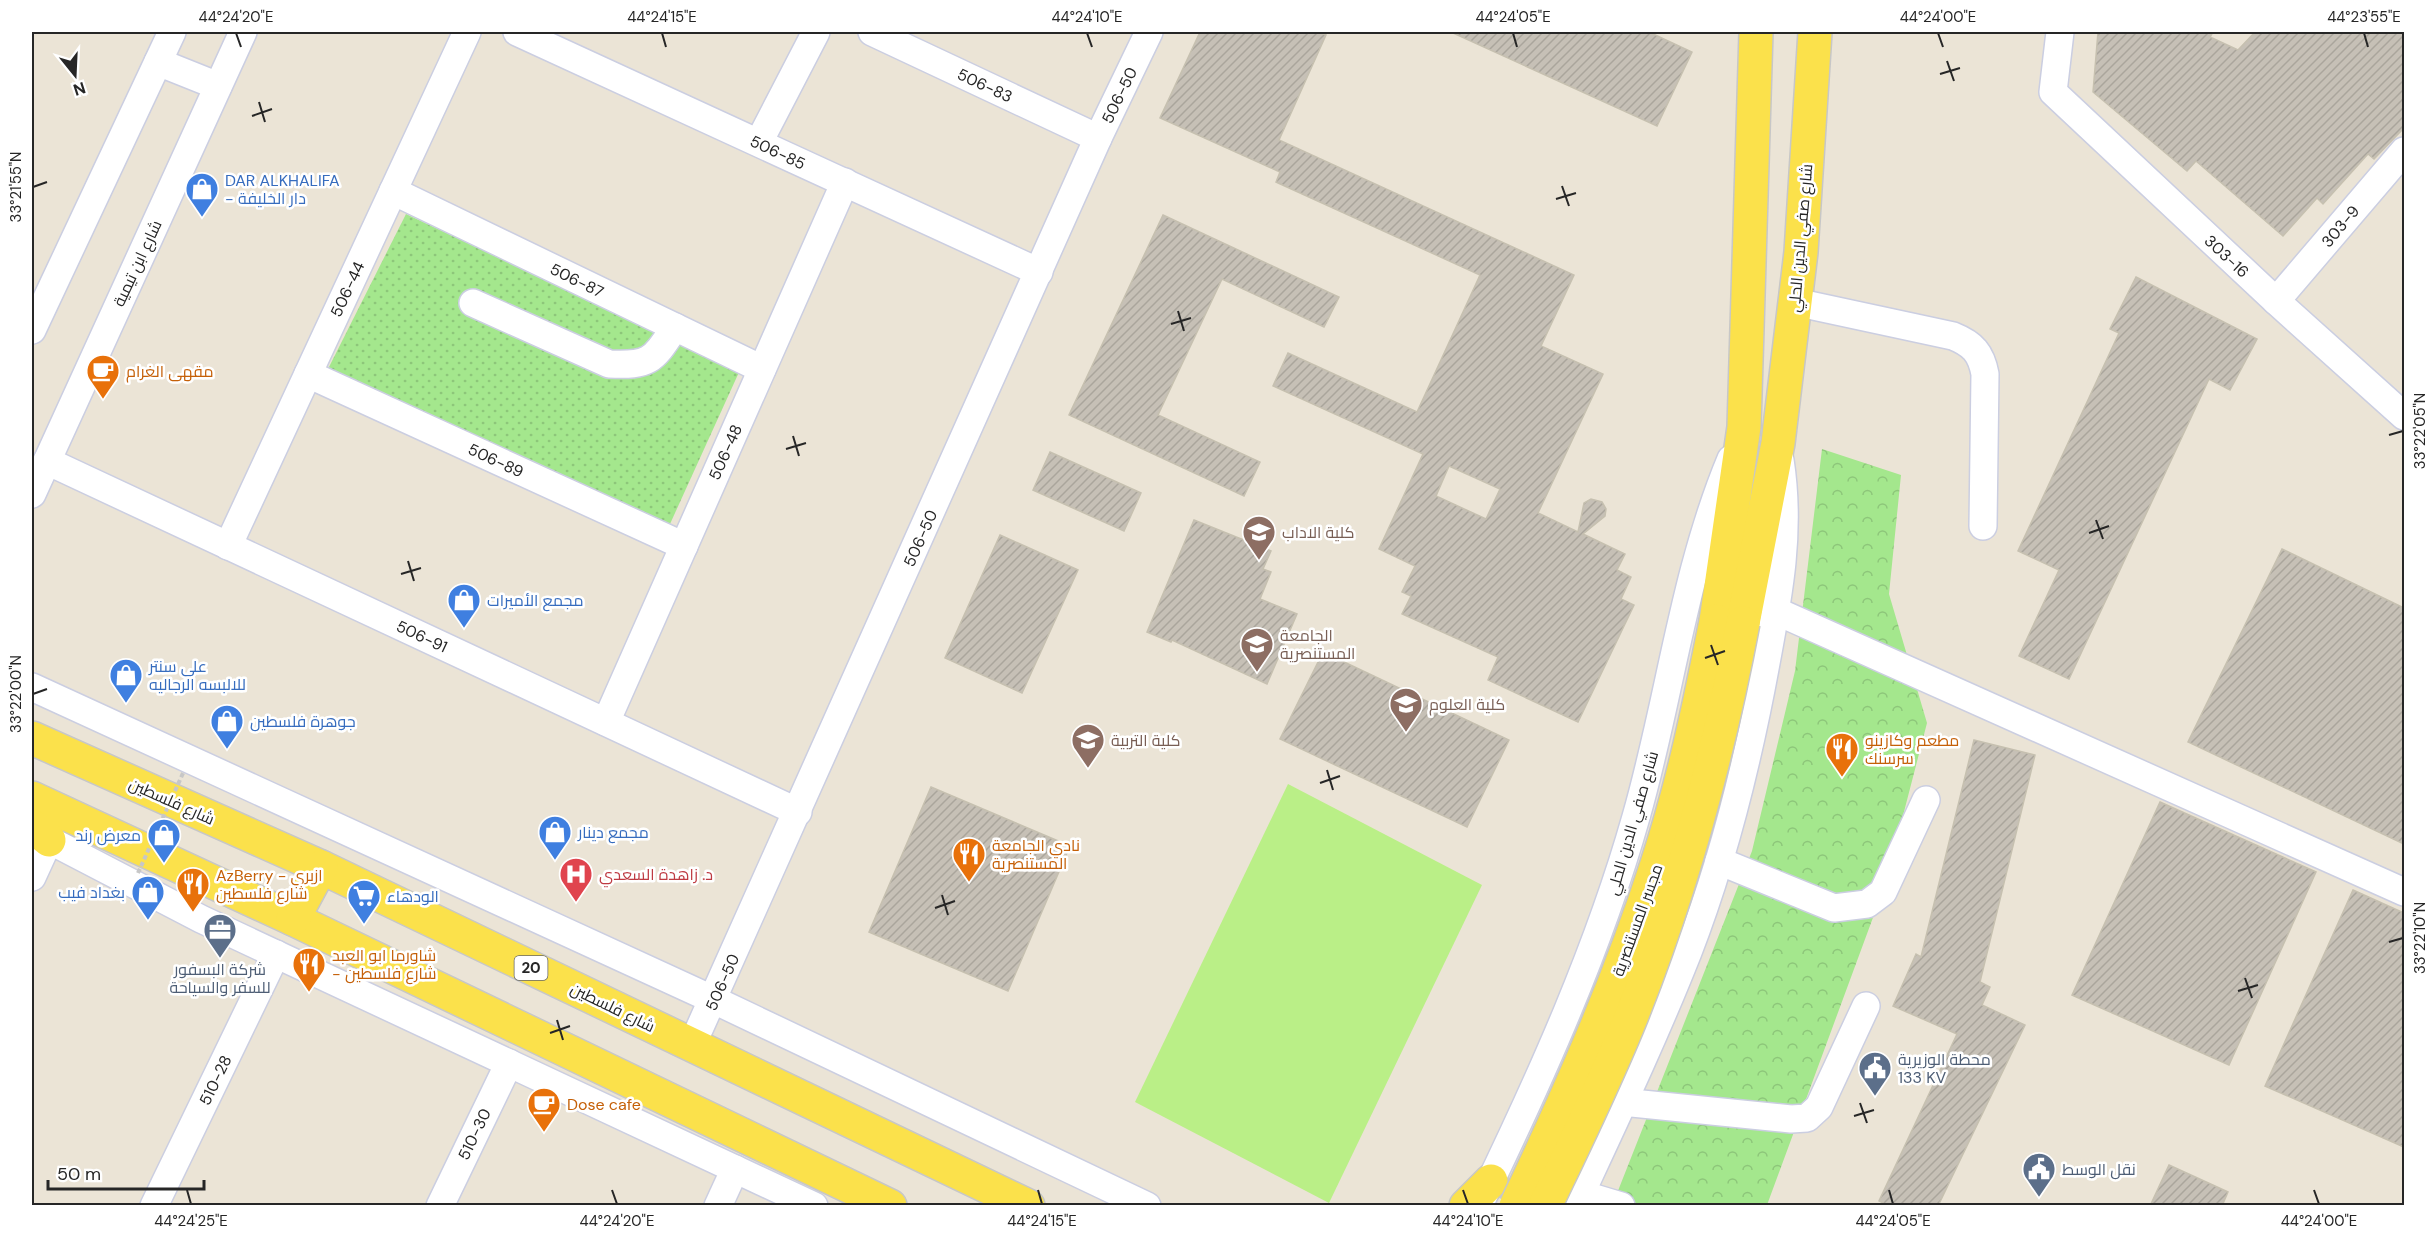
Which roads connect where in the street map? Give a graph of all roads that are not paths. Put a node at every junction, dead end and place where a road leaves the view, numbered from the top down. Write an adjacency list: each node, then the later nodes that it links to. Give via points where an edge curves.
1 (172, 32): 13 (street)
2 (243, 32): 14 (street, شارع ابن تيمية)
3 (467, 32): 19 (street, 506-44)
4 (517, 32): 12 (street, 506-85)
5 (816, 32): 16 (street)
6 (872, 32): 11 (street, 506-83)
7 (1149, 32): 15 (street, 506-50)
8 (1756, 32): 29 (main road, شارع صفي الدين الحلي)
9 (1815, 32): 22 (main road, شارع صفي الدين الحلي)
10 (2060, 32): 21 (street, 303-16, via 2053,92)
11 (910, 40): 15 (street, 506-83)
12 (567, 42): 16 (street, 506-85)
13 (158, 62): 14 (street); 25 (street)
14 (219, 86): 31 (street, شارع ابن تيمية)
15 (1098, 138): 20 (street, 506-50)
16 (759, 142): 18 (street, 506-85)
17 (2404, 151): 21 (street, 303-9)
18 (845, 182): 20 (street, 506-85); 26 (street, 506-48)
19 (393, 191): 24 (street, 506-87); 27 (street, 506-44)
20 (1040, 272): 43 (street, 506-50)
21 (2276, 301): 28 (street, 303-16)
22 (1795, 302): 30 (main road, شارع صفي الدين الحلي); 33 (street, via 1953,336 1978,351 1985,374)
23 (473, 303): 24 (street, via 609,364 630,365 654,358)
24 (675, 327): 26 (street, 506-87)
25 (32, 330)
26 (762, 369): 35 (street, 506-48)
27 (308, 374): 34 (street, 506-44); 35 (street, 506-89)
28 (2404, 416)
29 (1744, 427): 37 (main road, شارع صفي الدين الحلي); 59 (street, شارع صفي الدين الحلي, via 1698,555 1654,751 1593,967)
30 (1778, 443): 36 (street, شارع صفي الدين الحلي, via 1785,553); 37 (main road, شارع صفي الدين الحلي)
31 (46, 462): 32 (street, شارع ابن تيمية); 34 (street, 506-91)
32 (32, 494)
33 (1983, 525)
34 (228, 546): 39 (street, 506-91)
35 (684, 546): 39 (street, 506-48)
36 (1776, 611): 45 (street, شارع صفي الدين الحلي, via 1761,693); 48 (street)
37 (1729, 622): 69 (main road, مجسر المستنصرية, bridge, via 1644,902 1586,1053); 70 (main road, مجسر المستنصرية, bridge, via 1717,744 1666,921 1631,1018)
38 (32, 687): 52 (street)
39 (606, 722): 43 (street, 506-91)
40 (32, 738): 46 (main road, شارع فلسطين / 20)
41 (32, 798): 49 (main road)
42 (1926, 800): 45 (street, via 1883,892 1867,904 1834,908)
43 (798, 812): 52 (street, 506-50)
44 (40, 833): 47 (street); 50 (street, via 201,919)
45 (1719, 861): 51 (street, شارع صفي الدين الحلي)
46 (321, 867): 49 (main road); 55 (main road, شارع فلسطين / 20)
47 (32, 878)
48 (2404, 892)
49 (293, 919): 65 (main road)
50 (276, 954): 56 (street); 61 (street, 510-28)
51 (1673, 988): 53 (street); 57 (street, شارع صفي الدين الحلي)
52 (714, 1000): 55 (street, 506-50); 67 (street)
53 (1649, 1001)
54 (1866, 1006): 57 (street, via 1819,1107 1807,1118)
55 (692, 1045): 66 (main road, شارع فلسطين / 20)
56 (509, 1063): 58 (street); 62 (street, 510-30)
57 (1622, 1102): 60 (street, شارع صفي الدين الحلي)
58 (735, 1169): 63 (street); 64 (street)
59 (1485, 1193): 68 (main road)
60 (1578, 1200): 71 (street)
61 (154, 1206)
62 (440, 1206)
63 (718, 1206)
64 (814, 1206)
65 (890, 1206)
66 (1028, 1206)
67 (1148, 1206)
68 (1466, 1206)
69 (1516, 1206)
70 (1545, 1206)
71 (1621, 1206)

